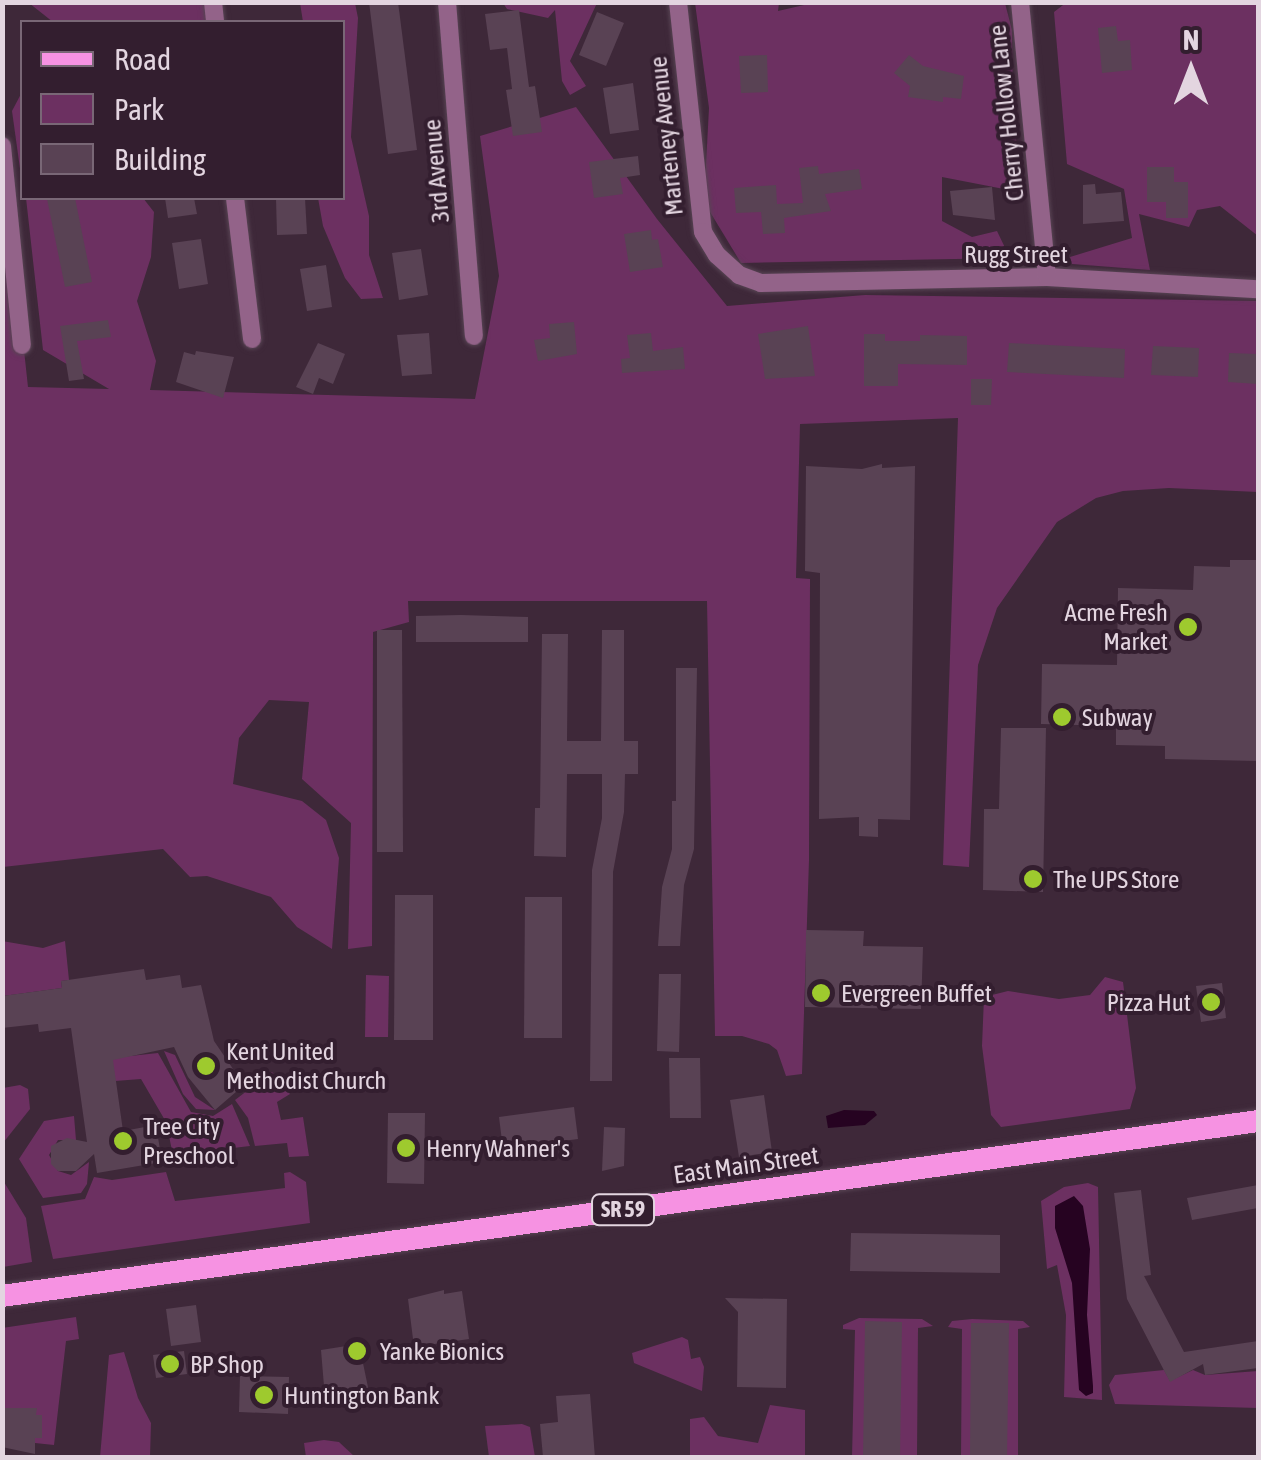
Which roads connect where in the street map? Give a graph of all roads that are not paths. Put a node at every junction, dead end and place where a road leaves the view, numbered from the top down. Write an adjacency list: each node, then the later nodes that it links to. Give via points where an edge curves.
1 (447, 2): 9 (street, 3rd Avenue)
2 (678, 2): 7 (street, Marteney Avenue, via 703,232 739,275)
3 (1020, 2): 6 (street, Cherry Hollow Lane)
4 (2, 146): 11 (street)
5 (234, 200): 10 (street)
6 (1048, 277): 7 (street, Rugg Street); 8 (street, Rugg Street)
7 (772, 283)
8 (1258, 289)
9 (474, 336)
10 (252, 339)
11 (22, 346)
12 (1258, 1121): 13 (main road, East Main Street / SR 59)
13 (2, 1296)

